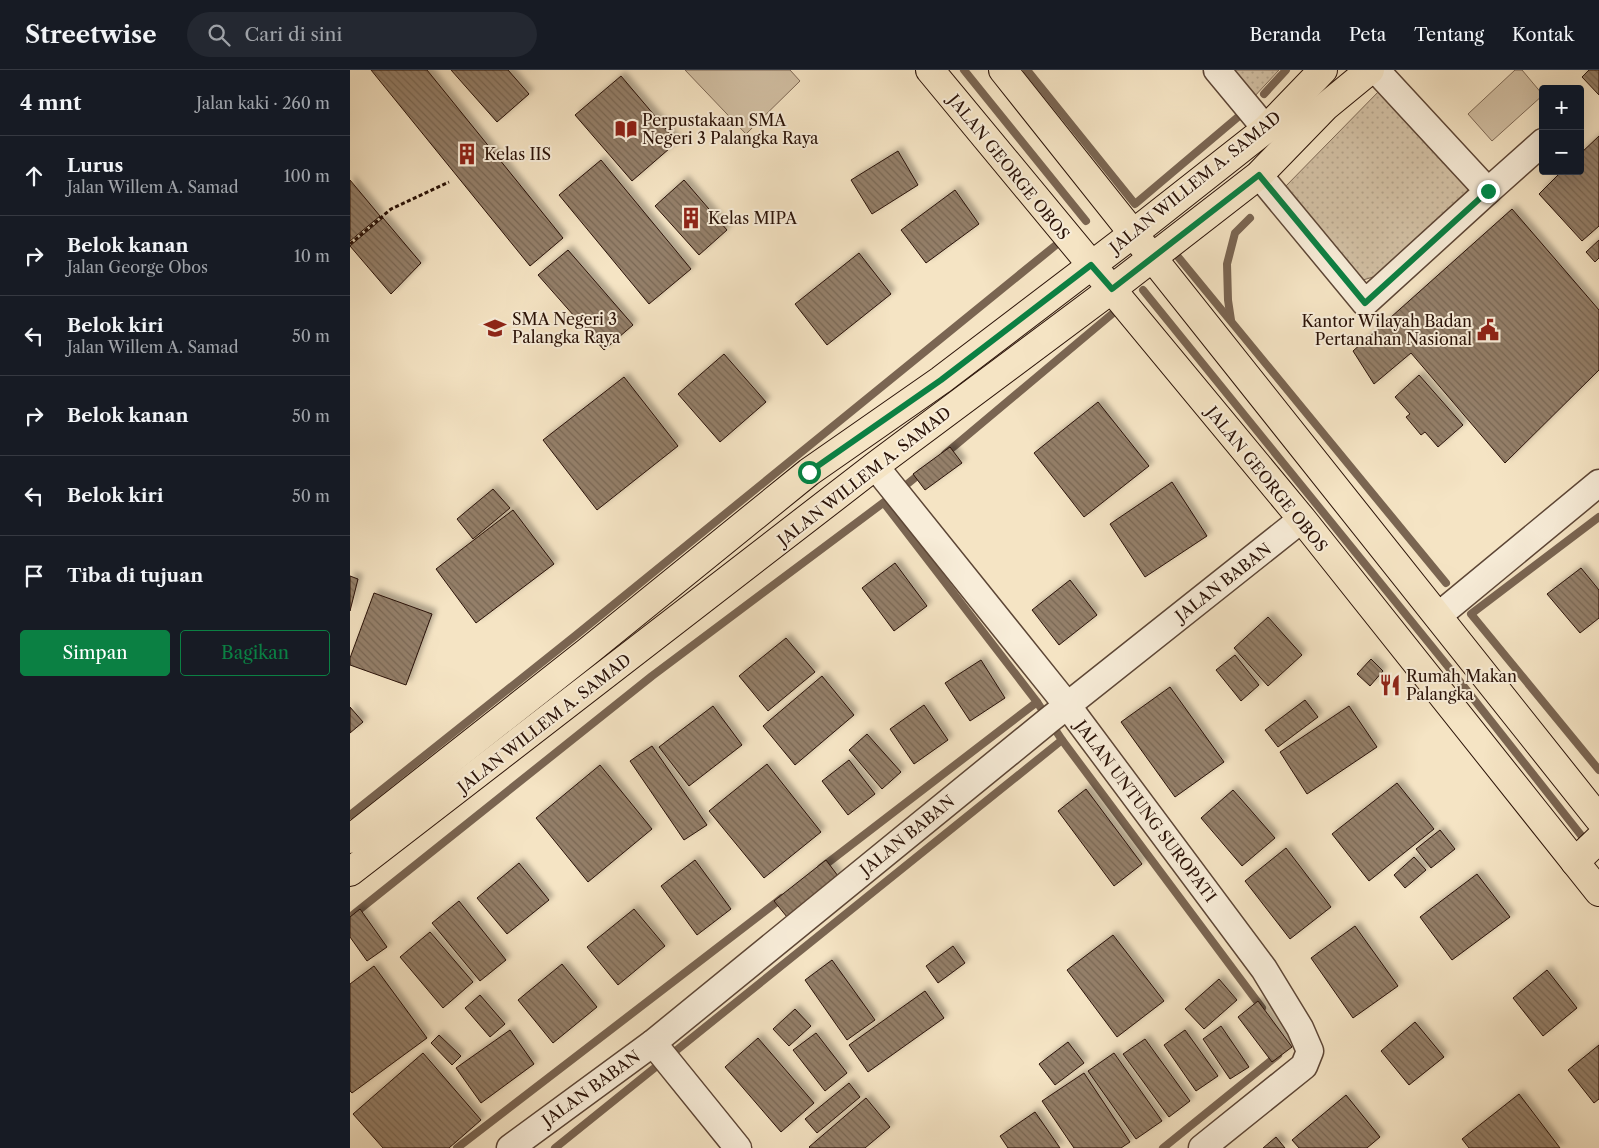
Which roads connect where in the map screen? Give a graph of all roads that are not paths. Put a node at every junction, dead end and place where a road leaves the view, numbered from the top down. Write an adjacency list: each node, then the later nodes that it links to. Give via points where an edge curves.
1 (930, 70): 13 (main road, JALAN GEORGE OBOS)
2 (1003, 70): 11 (main road)
3 (1217, 70): 7 (street)
4 (1323, 70): 7 (main road, JALAN WILLEM A. SAMAD)
5 (1370, 70): 9 (main road, JALAN WILLEM A. SAMAD, via 1325,107)
6 (1376, 70): 10 (street)
7 (1266, 129): 11 (main road, JALAN WILLEM A. SAMAD)
8 (1539, 146): 10 (street)
9 (1259, 175): 10 (street, via 1365,303); 12 (main road, JALAN WILLEM A. SAMAD)
10 (1488, 191)
11 (1134, 233): 12 (main road); 13 (main road, JALAN WILLEM A. SAMAD)
12 (1152, 258): 14 (main road, JALAN WILLEM A. SAMAD); 18 (main road)
13 (1091, 265): 14 (main road, JALAN GEORGE OBOS); 19 (main road, JALAN WILLEM A. SAMAD, via 941,380 809,472)
14 (1112, 289): 15 (main road, JALAN WILLEM A. SAMAD); 17 (main road, JALAN GEORGE OBOS)
15 (875, 466): 20 (main road, JALAN WILLEM A. SAMAD); 21 (street, JALAN UNTUNG SUROPATI)
16 (1599, 483): 18 (street)
17 (1302, 519): 21 (street, JALAN BABAN); 25 (main road, JALAN GEORGE OBOS)
18 (1438, 616): 22 (main road)
19 (561, 672): 20 (street); 24 (main road, JALAN WILLEM A. SAMAD)
20 (579, 697): 26 (main road, JALAN WILLEM A. SAMAD)
21 (1067, 706): 28 (street, JALAN BABAN); 31 (street, JALAN UNTUNG SUROPATI, via 1264,969 1300,1028 1310,1051 1304,1066)
22 (1599, 819)
23 (1599, 838): 25 (main road)
24 (350, 839)
25 (1575, 862): 27 (main road, JALAN GEORGE OBOS)
26 (350, 872)
27 (1599, 892)
28 (652, 1043): 29 (street, JALAN BABAN); 30 (street)
29 (510, 1148)
30 (738, 1148)
31 (1202, 1148)

